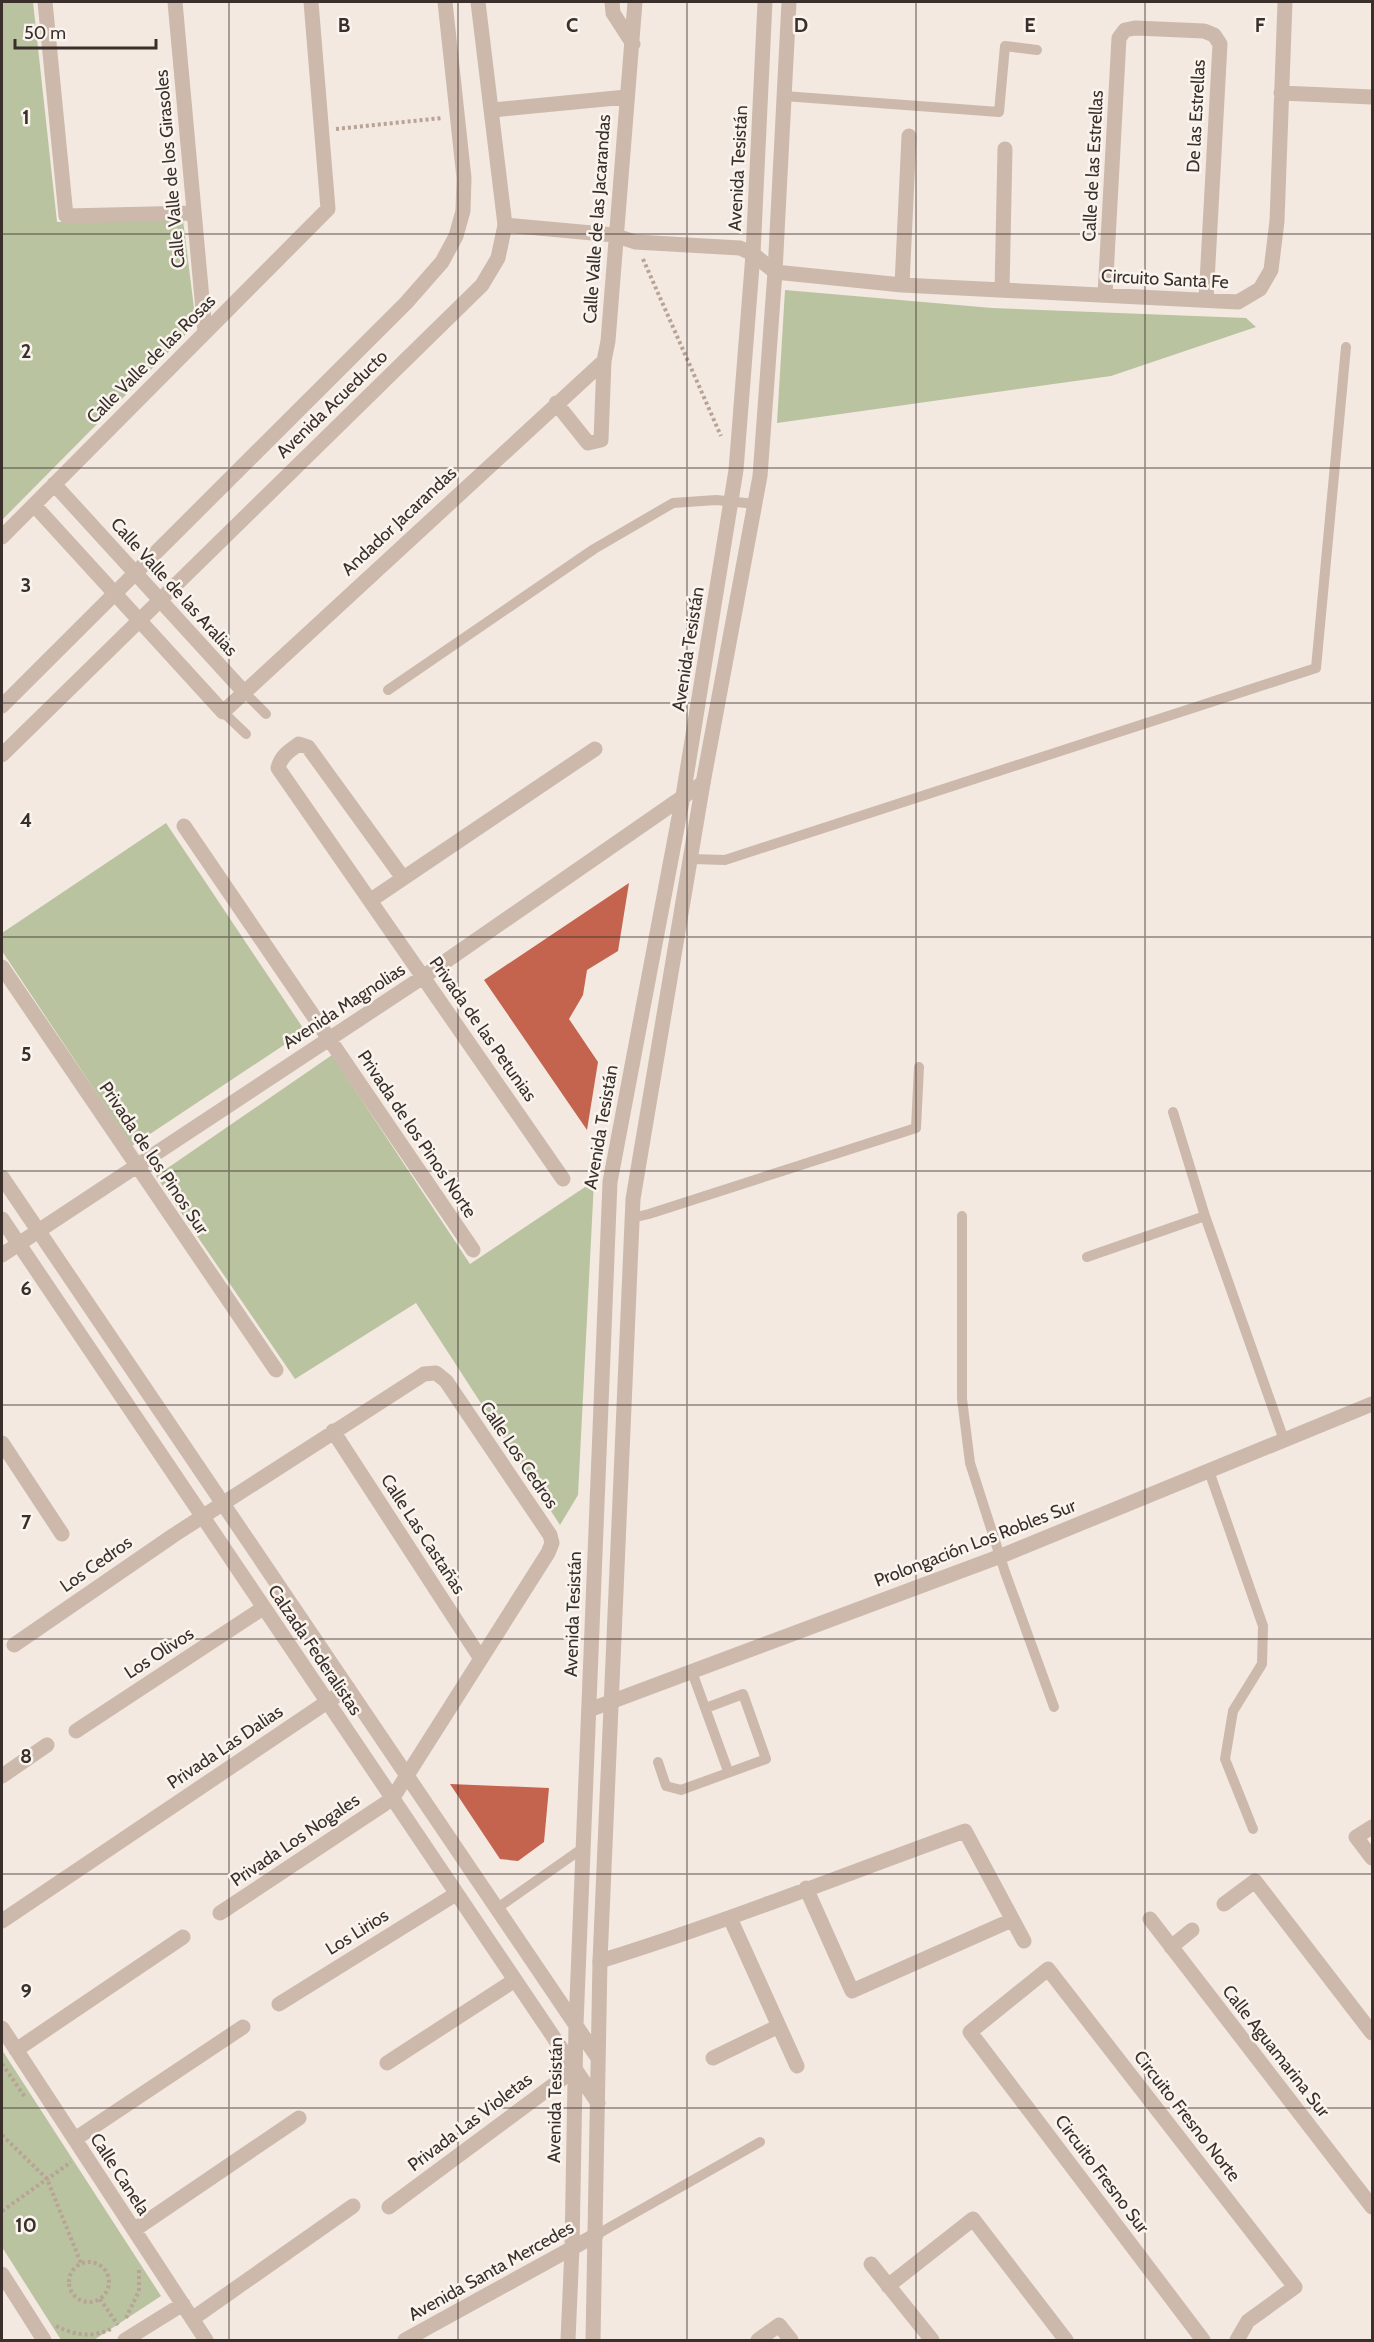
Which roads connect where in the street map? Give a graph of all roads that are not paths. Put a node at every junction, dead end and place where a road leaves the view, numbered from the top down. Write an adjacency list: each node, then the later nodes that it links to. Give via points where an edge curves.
1 (45, 2): 21 (street, via 66,216)
2 (176, 2): 21 (street, Calle Valle de los Girasoles)
3 (310, 2): 30 (street, Calle Valle de las Rosas, via 328,209)
4 (445, 2): 39 (street, Avenida Acueducto, via 464,178 463,211 456,236 442,262 406,303)
5 (478, 2): 18 (street, Avenida Acueducto)
6 (612, 2): 12 (street, via 613,13)
7 (635, 2): 12 (street, Calle Valle de las Jacarandas)
8 (765, 2): 24 (street, Avenida Tesistán)
9 (789, 2): 15 (street, Avenida Tesistán)
10 (1285, 2): 14 (street, Circuito Santa Fe)
11 (1119, 38): 28 (street, Calle de las Estrellas); 29 (street, De las Estrellas, via 1125,30 1135,28 1204,31 1214,34 1220,44)
12 (633, 44): 16 (street, Calle Valle de las Jacarandas)
13 (1037, 50): 15 (lane, via 1005,46 999,112)
14 (1281, 93): 17 (street); 29 (street, Circuito Santa Fe, via 1277,221 1271,270 1260,289 1238,302)
15 (784, 96): 25 (street, Avenida Tesistán)
16 (627, 97): 18 (street); 23 (street, Calle Valle de las Jacarandas)
17 (1372, 97)
18 (493, 110): 22 (street, Avenida Acueducto)
19 (909, 136): 26 (street)
20 (1005, 149): 27 (street)
21 (193, 213): 30 (street, Calle Valle de los Girasoles)
22 (505, 225): 23 (street); 41 (street, Avenida Acueducto, via 498,258 482,285)
23 (614, 235): 24 (street, via 635,242 740,248); 32 (street, Calle Valle de las Jacarandas)
24 (753, 254): 25 (street); 35 (street, Avenida Tesistán)
25 (775, 272): 26 (street, Circuito Santa Fe); 36 (street, Avenida Tesistán)
26 (902, 285): 27 (street, Circuito Santa Fe)
27 (1002, 290): 28 (street, Circuito Santa Fe)
28 (1105, 295): 29 (street, Circuito Santa Fe)
29 (1206, 300)
30 (206, 332): 34 (street, Calle Valle de las Rosas)
31 (1346, 347): 54 (lane, via 1316,668 725,860)
32 (604, 361): 33 (street, Andador Jacarandas); 33 (street, Calle Valle de las Jacarandas, via 601,440 588,443)
33 (556, 403): 44 (street, Andador Jacarandas)
34 (54, 484): 37 (street, Calle Valle de las Rosas); 39 (street, Calle Valle de las Aralias)
35 (732, 501): 36 (lane); 43 (lane, via 673,503 594,549); 52 (street, Avenida Tesistán)
36 (756, 504): 51 (street, Avenida Tesistán)
37 (34, 505): 38 (street, Calle Valle de las Rosas); 40 (street)
38 (2, 537)
39 (136, 573): 40 (street, Avenida Acueducto); 41 (street, Calle Valle de las Aralias)
40 (116, 593): 42 (street); 45 (street, Avenida Acueducto)
41 (159, 601): 42 (street, Avenida Acueducto); 44 (street, Calle Valle de las Aralias)
42 (139, 621): 46 (street); 50 (street, Avenida Acueducto)
43 (388, 690)
44 (244, 692): 46 (street, Andador Jacarandas); 47 (lane, Calle Valle de las Aralias)
45 (2, 706)
46 (223, 712): 48 (lane)
47 (266, 714)
48 (246, 734)
49 (595, 749): 55 (street)
50 (2, 755)
51 (703, 783): 52 (street, Avenida Magnolias); 54 (street, Avenida Tesistán)
52 (683, 796): 58 (street, Avenida Magnolias); 76 (street, Avenida Tesistán, via 610,1182)
53 (184, 826): 59 (street)
54 (692, 859): 67 (street, Avenida Tesistán)
55 (403, 878): 56 (street); 56 (street, via 308,747 299,744 280,759 278,768)
56 (371, 900): 58 (street, Privada de las Petunias)
57 (2, 967): 62 (street, Privada de los Pinos Sur)
58 (423, 977): 59 (street, Avenida Magnolias); 64 (street, Privada de las Petunias)
59 (329, 1040): 62 (street, Avenida Magnolias); 71 (street, Privada de los Pinos Norte)
60 (919, 1067): 67 (lane, via 916,1128)
61 (1173, 1112): 66 (lane)
62 (136, 1167): 69 (street, Avenida Magnolias); 74 (street, Privada de los Pinos Sur)
63 (2, 1177): 69 (street, Calzada Federalistas)
64 (562, 1179)
65 (962, 1216): 85 (lane, via 962,1399 970,1463)
66 (1205, 1216): 73 (lane); 79 (lane)
67 (632, 1218): 75 (street, Avenida Tesistán)
68 (2, 1219): 70 (street, Calzada Federalistas)
69 (38, 1231): 70 (street, Avenida Magnolias); 82 (street, Calzada Federalistas)
70 (18, 1244): 72 (street, Avenida Magnolias); 83 (street, Calzada Federalistas)
71 (473, 1250)
72 (2, 1255)
73 (1087, 1257)
74 (276, 1370)
75 (625, 1387): 76 (street); 92 (street, Avenida Tesistán)
76 (601, 1388): 95 (street, Avenida Tesistán)
77 (1372, 1404): 79 (street, Prolongación Los Robles Sur)
78 (333, 1431): 82 (street, Calle Los Cedros); 88 (street, Calle Las Castañas); 88 (street, Calle Los Cedros, via 424,1374 436,1373 446,1381 550,1536 548,1553)
79 (1284, 1440): 81 (street, Prolongación Los Robles Sur)
80 (2, 1443): 84 (street)
81 (1209, 1471): 85 (street, Prolongación Los Robles Sur); 104 (lane, via 1263,1626 1262,1664 1233,1711 1225,1759)
82 (223, 1503): 83 (street, Los Cedros); 90 (street, Calzada Federalistas)
83 (201, 1517): 86 (street, Calzada Federalistas); 87 (street, Los Cedros)
84 (62, 1534)
85 (1001, 1556): 89 (street, Prolongación Los Robles Sur); 93 (lane)
86 (263, 1608): 91 (street, Calzada Federalistas); 96 (street, Los Olivos)
87 (14, 1645)
88 (481, 1659): 100 (street, Calle Los Cedros)
89 (692, 1672): 92 (street, Prolongación Los Robles Sur); 94 (lane)
90 (348, 1688): 91 (street, Privada Las Dalias); 100 (street, Calzada Federalistas)
91 (326, 1702): 102 (street, Calzada Federalistas); 115 (street, Privada Las Dalias)
92 (612, 1702): 95 (street, Prolongación Los Robles Sur); 120 (street, Avenida Tesistán)
93 (1054, 1707)
94 (706, 1708): 99 (lane); 99 (lane, via 743,1694 755,1726 766,1759)
95 (589, 1710): 105 (street, Avenida Tesistán)
96 (76, 1731)
97 (47, 1745): 101 (street)
98 (658, 1762): 99 (lane, via 666,1786 681,1790)
99 (728, 1771)
100 (406, 1775): 102 (street, Calle Los Cedros); 110 (street, Calzada Federalistas)
101 (2, 1776)
102 (392, 1799): 108 (street, Calzada Federalistas); 111 (street, Privada Los Nogales)
103 (1372, 1827): 106 (street, via 1356,1837)
104 (1253, 1829)
105 (583, 1848): 110 (lane); 123 (street, Avenida Tesistán)
106 (1372, 1858)
107 (806, 1888): 112 (street); 114 (street, via 965,1831); 114 (street, via 852,1991)
108 (456, 1894): 121 (street, Calzada Federalistas); 122 (street, Los Lirios)
109 (1224, 1904): 128 (street, via 1256,1881)
110 (496, 1909): 123 (street, Calzada Federalistas)
111 (220, 1913)
112 (730, 1918): 120 (street); 124 (street)
113 (1150, 1919): 119 (street, Calle Aguamarina Sur)
114 (1012, 1920): 118 (street)
115 (2, 1921)
116 (1192, 1930): 119 (street)
117 (183, 1937): 129 (street)
118 (1024, 1941)
119 (1171, 1947): 141 (street, Calle Aguamarina Sur)
120 (600, 1962): 130 (street, Avenida Tesistán)
121 (515, 1980): 132 (street); 134 (street, Calzada Federalistas)
122 (279, 2004)
123 (576, 2025): 130 (street, Calzada Federalistas); 134 (street, Avenida Tesistán)
124 (779, 2026): 131 (street); 133 (street)
125 (243, 2027): 137 (street)
126 (2, 2028): 129 (street, Calle Canela)
127 (970, 2032): 160 (street, Circuito Fresno Sur); 161 (street, Circuito Fresno Norte, via 1048,1969 1295,2287 1248,2321)
128 (1372, 2033)
129 (16, 2050): 137 (street, Calle Canela)
130 (598, 2058): 135 (street, Avenida Tesistán)
131 (713, 2058)
132 (387, 2063)
133 (797, 2066)
134 (575, 2069): 135 (street, Calzada Federalistas); 140 (street, Privada Las Violetas); 144 (street, Avenida Tesistán)
135 (598, 2103): 143 (street, Avenida Tesistán)
136 (298, 2118): 142 (street)
137 (75, 2139): 142 (street, Calle Canela)
138 (760, 2142): 143 (lane)
139 (353, 2206): 149 (street)
140 (389, 2207)
141 (1372, 2207)
142 (134, 2230): 148 (street, Calle Canela)
143 (596, 2235): 144 (street, Avenida Santa Mercedes); 155 (street, Avenida Tesistán)
144 (572, 2248): 153 (street, Avenida Santa Mercedes); 154 (street, Avenida Tesistán)
145 (871, 2264): 147 (street)
146 (4, 2282): 150 (street)
147 (888, 2286): 158 (street); 159 (street, via 973,2220)
148 (183, 2304): 149 (street, Calle Canela); 151 (street)
149 (192, 2319): 152 (street, Calle Canela)
150 (44, 2340)
151 (125, 2340)
152 (206, 2340)
153 (405, 2340)
154 (568, 2340)
155 (593, 2340)
156 (758, 2340): 157 (street, via 779,2325)
157 (791, 2340)
158 (932, 2340)
159 (1066, 2340)
160 (1203, 2340)
161 (1237, 2340)

